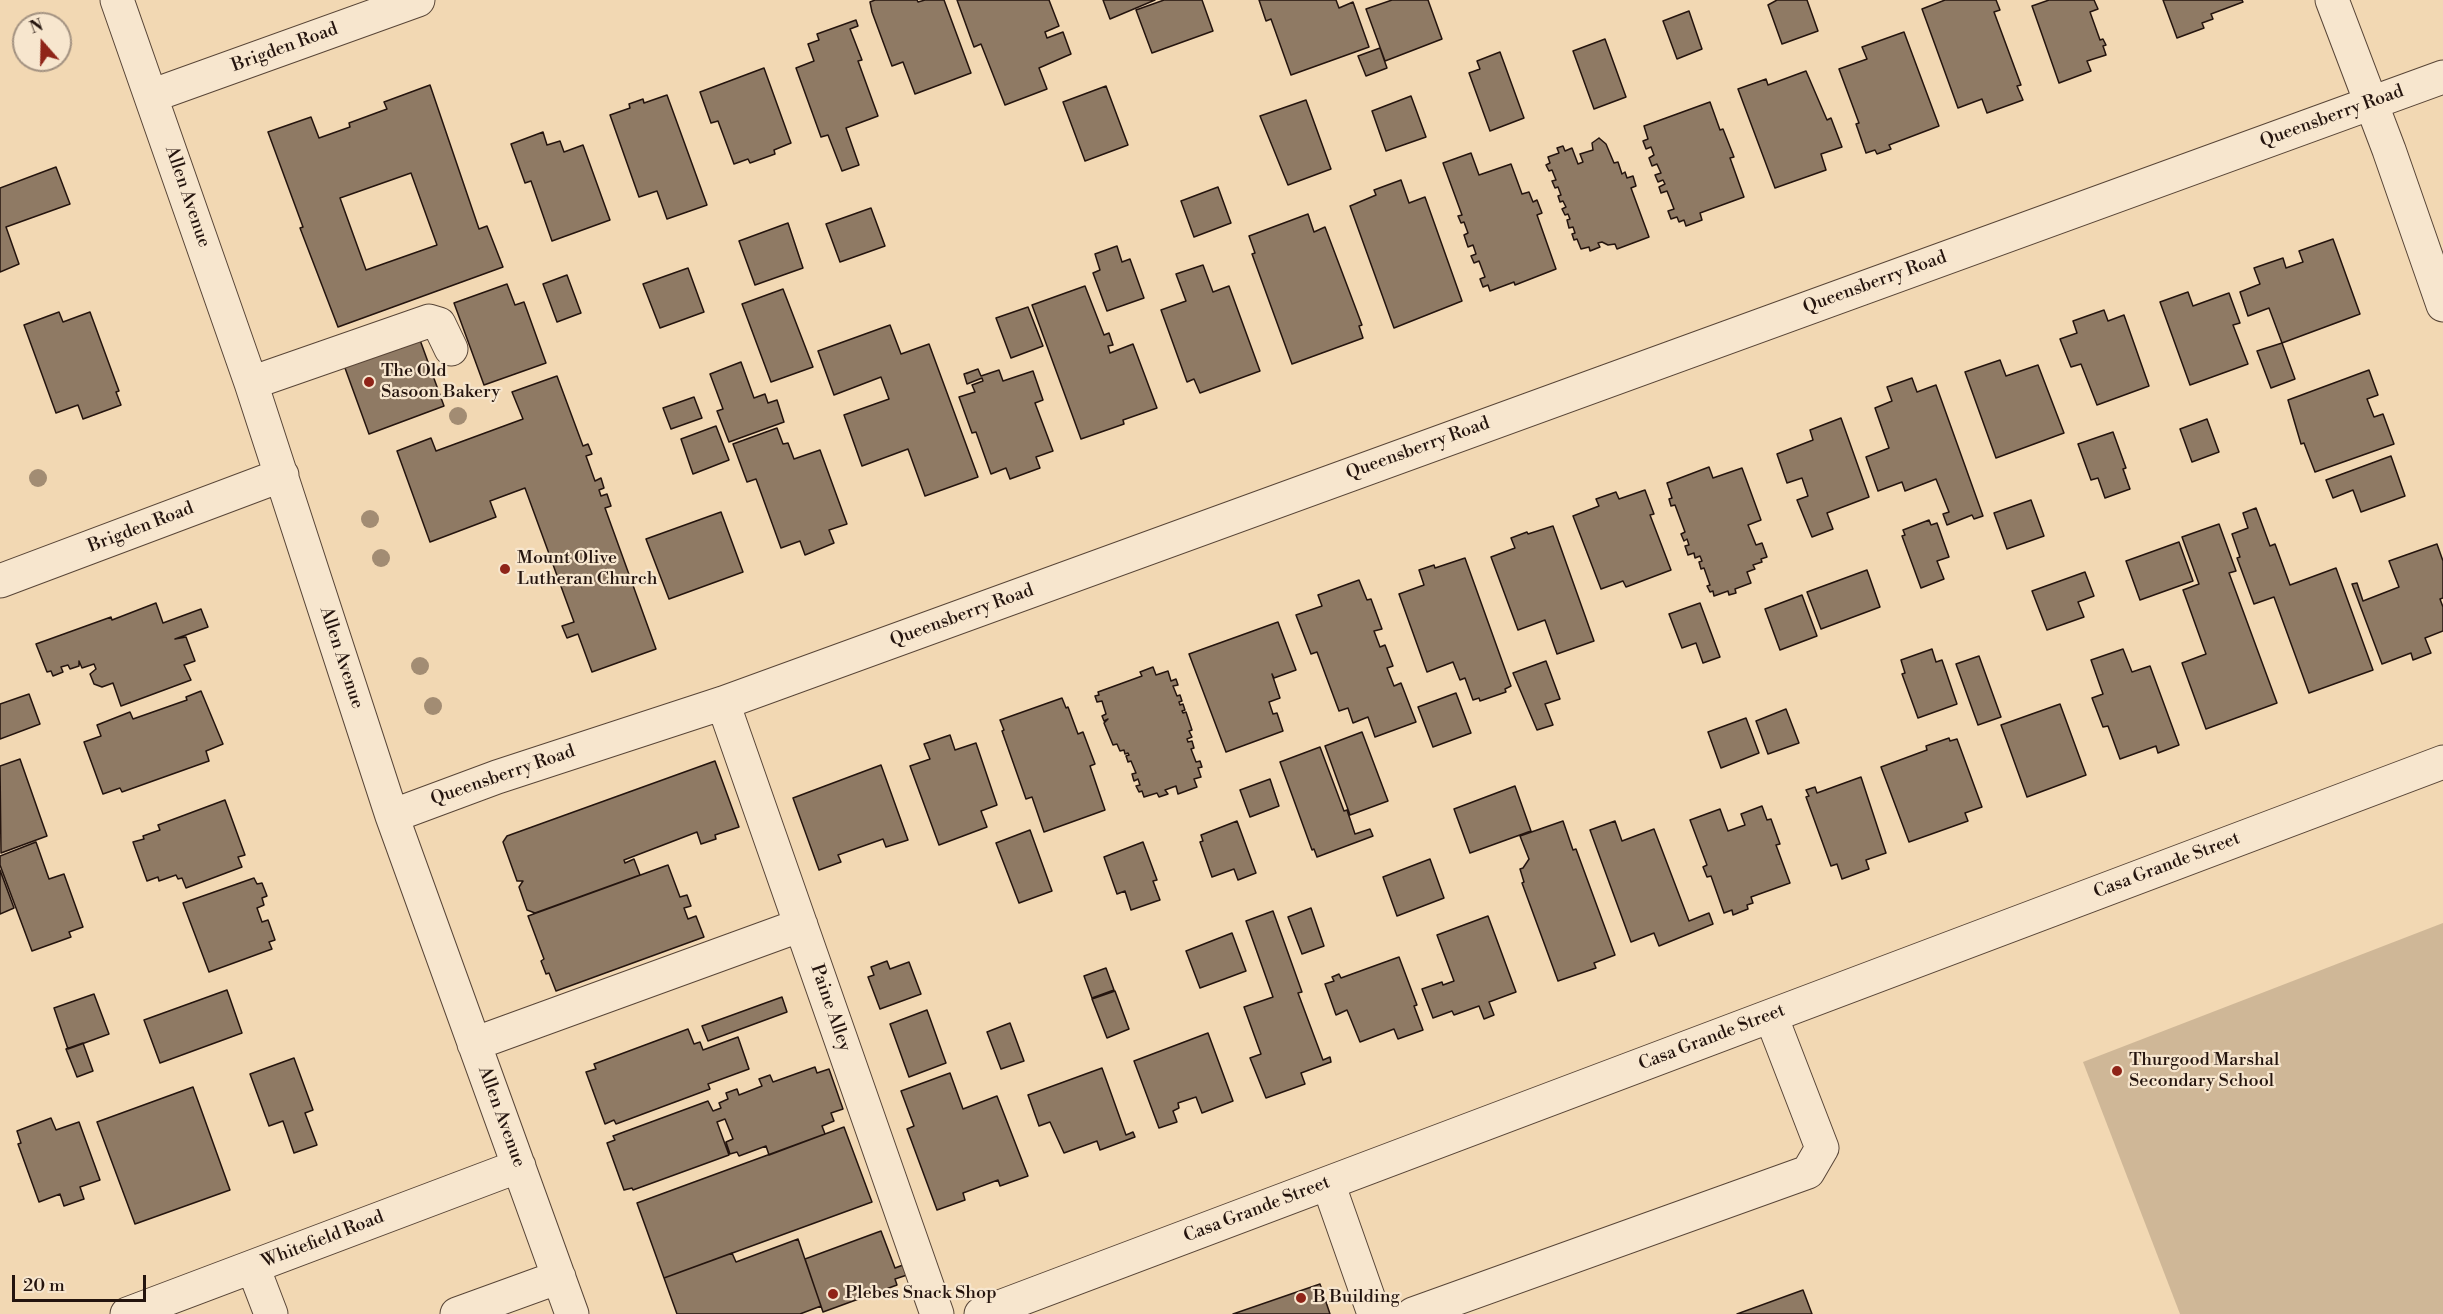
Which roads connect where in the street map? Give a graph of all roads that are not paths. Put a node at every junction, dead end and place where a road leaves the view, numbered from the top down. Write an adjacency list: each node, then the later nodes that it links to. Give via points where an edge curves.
1 (117, 0): 5 (street, Allen Avenue)
2 (418, 0): 5 (street, Brigden Road)
3 (2332, 0): 6 (street)
4 (2443, 77): 6 (street, Queensberry Road)
5 (152, 96): 9 (street, Allen Avenue)
6 (2371, 103): 7 (street); 12 (street, Queensberry Road)
7 (2443, 305)
8 (451, 349): 9 (street, via 439,324 429,321)
9 (251, 382): 10 (street, Allen Avenue)
10 (282, 475): 11 (street, Brigden Road); 14 (street, Allen Avenue)
11 (0, 581)
12 (723, 703): 14 (street, Queensberry Road); 15 (street, Paine Alley)
13 (2443, 762): 16 (street, Casa Grande Street)
14 (392, 816): 17 (street, Allen Avenue)
15 (801, 925): 17 (street); 26 (street, Paine Alley)
16 (1771, 1016): 19 (street, Casa Grande Street); 29 (street, via 1821,1148 1808,1172)
17 (474, 1044): 18 (street, Allen Avenue)
18 (519, 1166): 20 (street, Whitefield Road); 21 (street, Allen Avenue)
19 (1328, 1183): 27 (street, Casa Grande Street); 28 (street, via 1372,1308)
20 (253, 1267): 22 (street, Whitefield Road); 23 (street)
21 (559, 1277): 24 (street); 25 (street, Allen Avenue)
22 (127, 1314)
23 (271, 1314)
24 (457, 1314)
25 (572, 1314)
26 (937, 1314)
27 (981, 1314)
28 (1387, 1314)
29 (1413, 1314)

